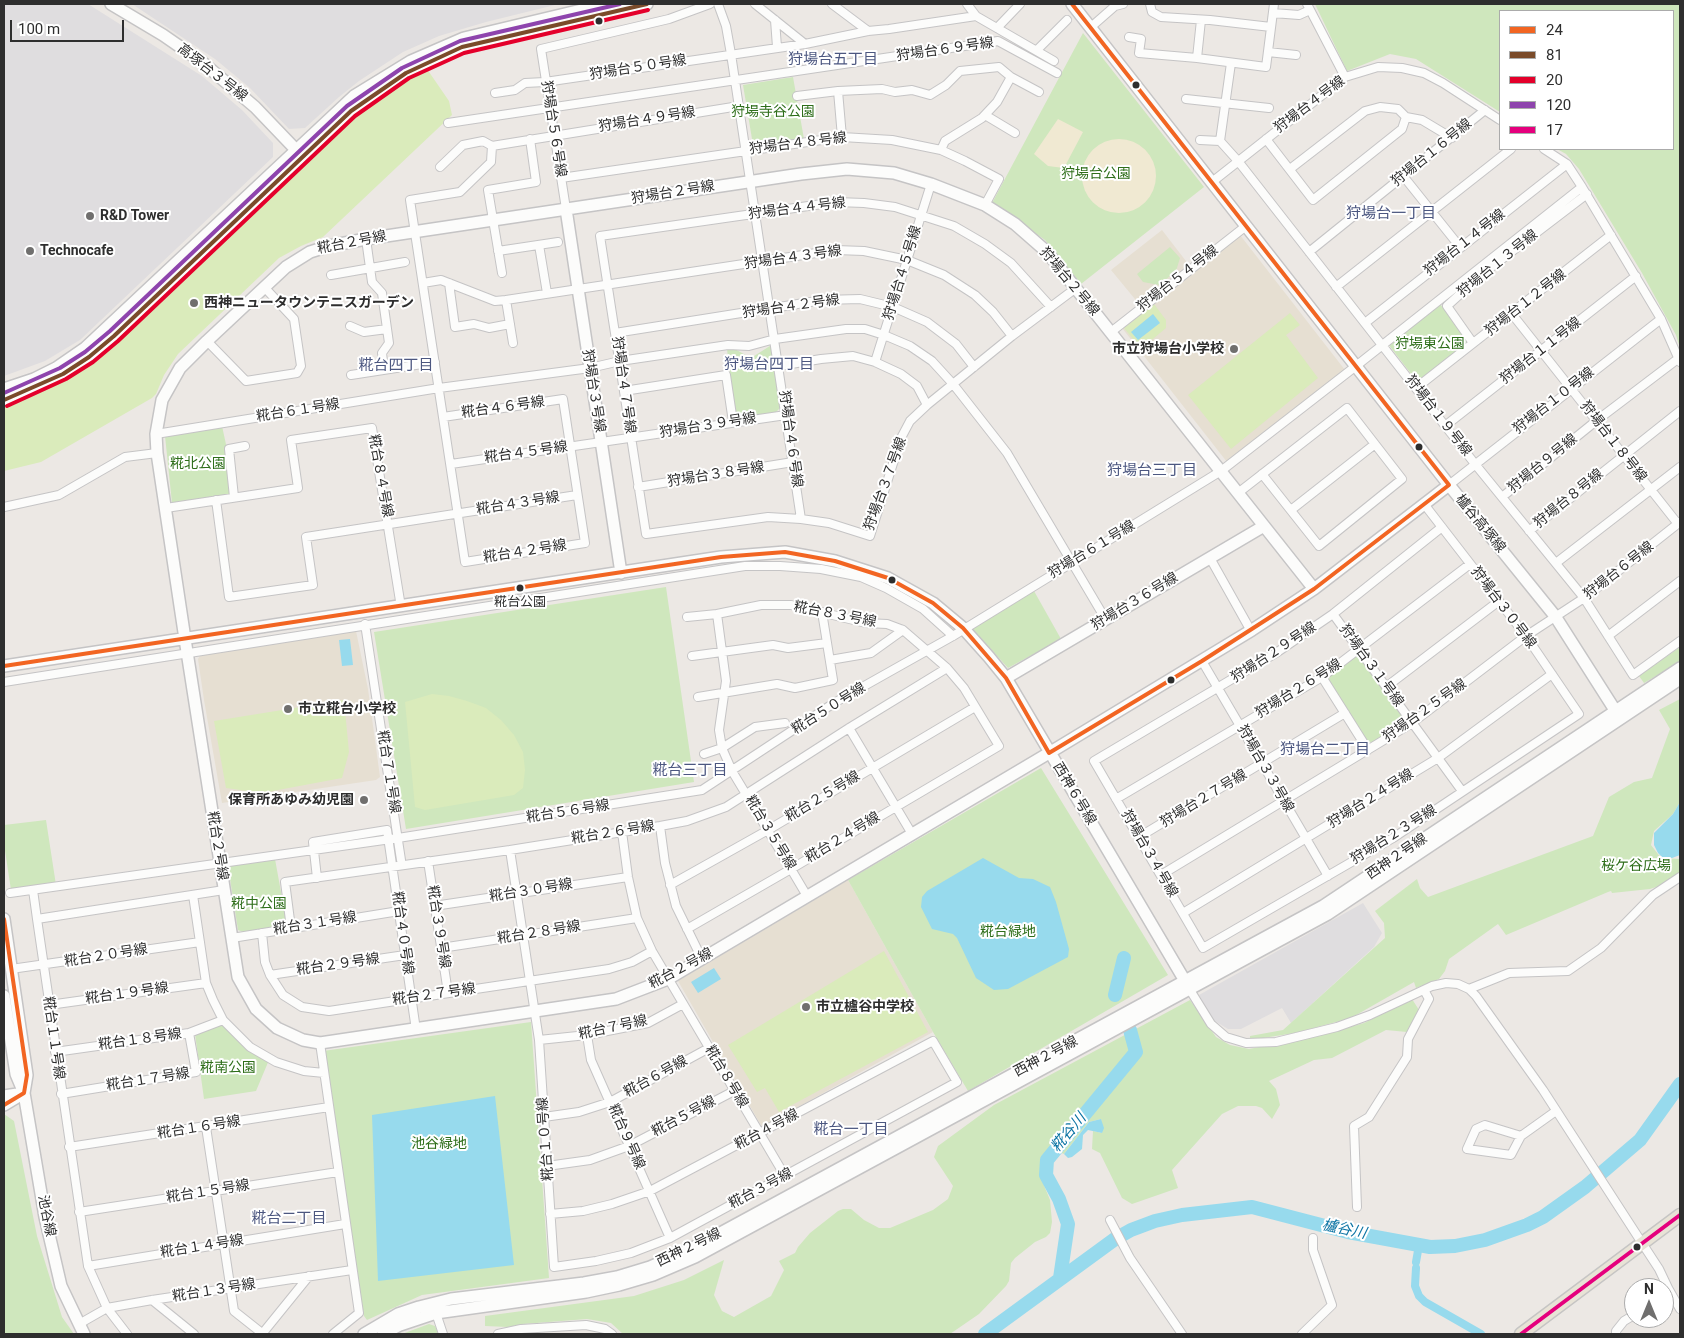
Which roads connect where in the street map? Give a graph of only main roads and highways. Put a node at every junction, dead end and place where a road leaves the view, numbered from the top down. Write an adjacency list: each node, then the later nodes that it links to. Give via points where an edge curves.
1 (1680, 1215): 2 (main road)
2 (1521, 1334)

